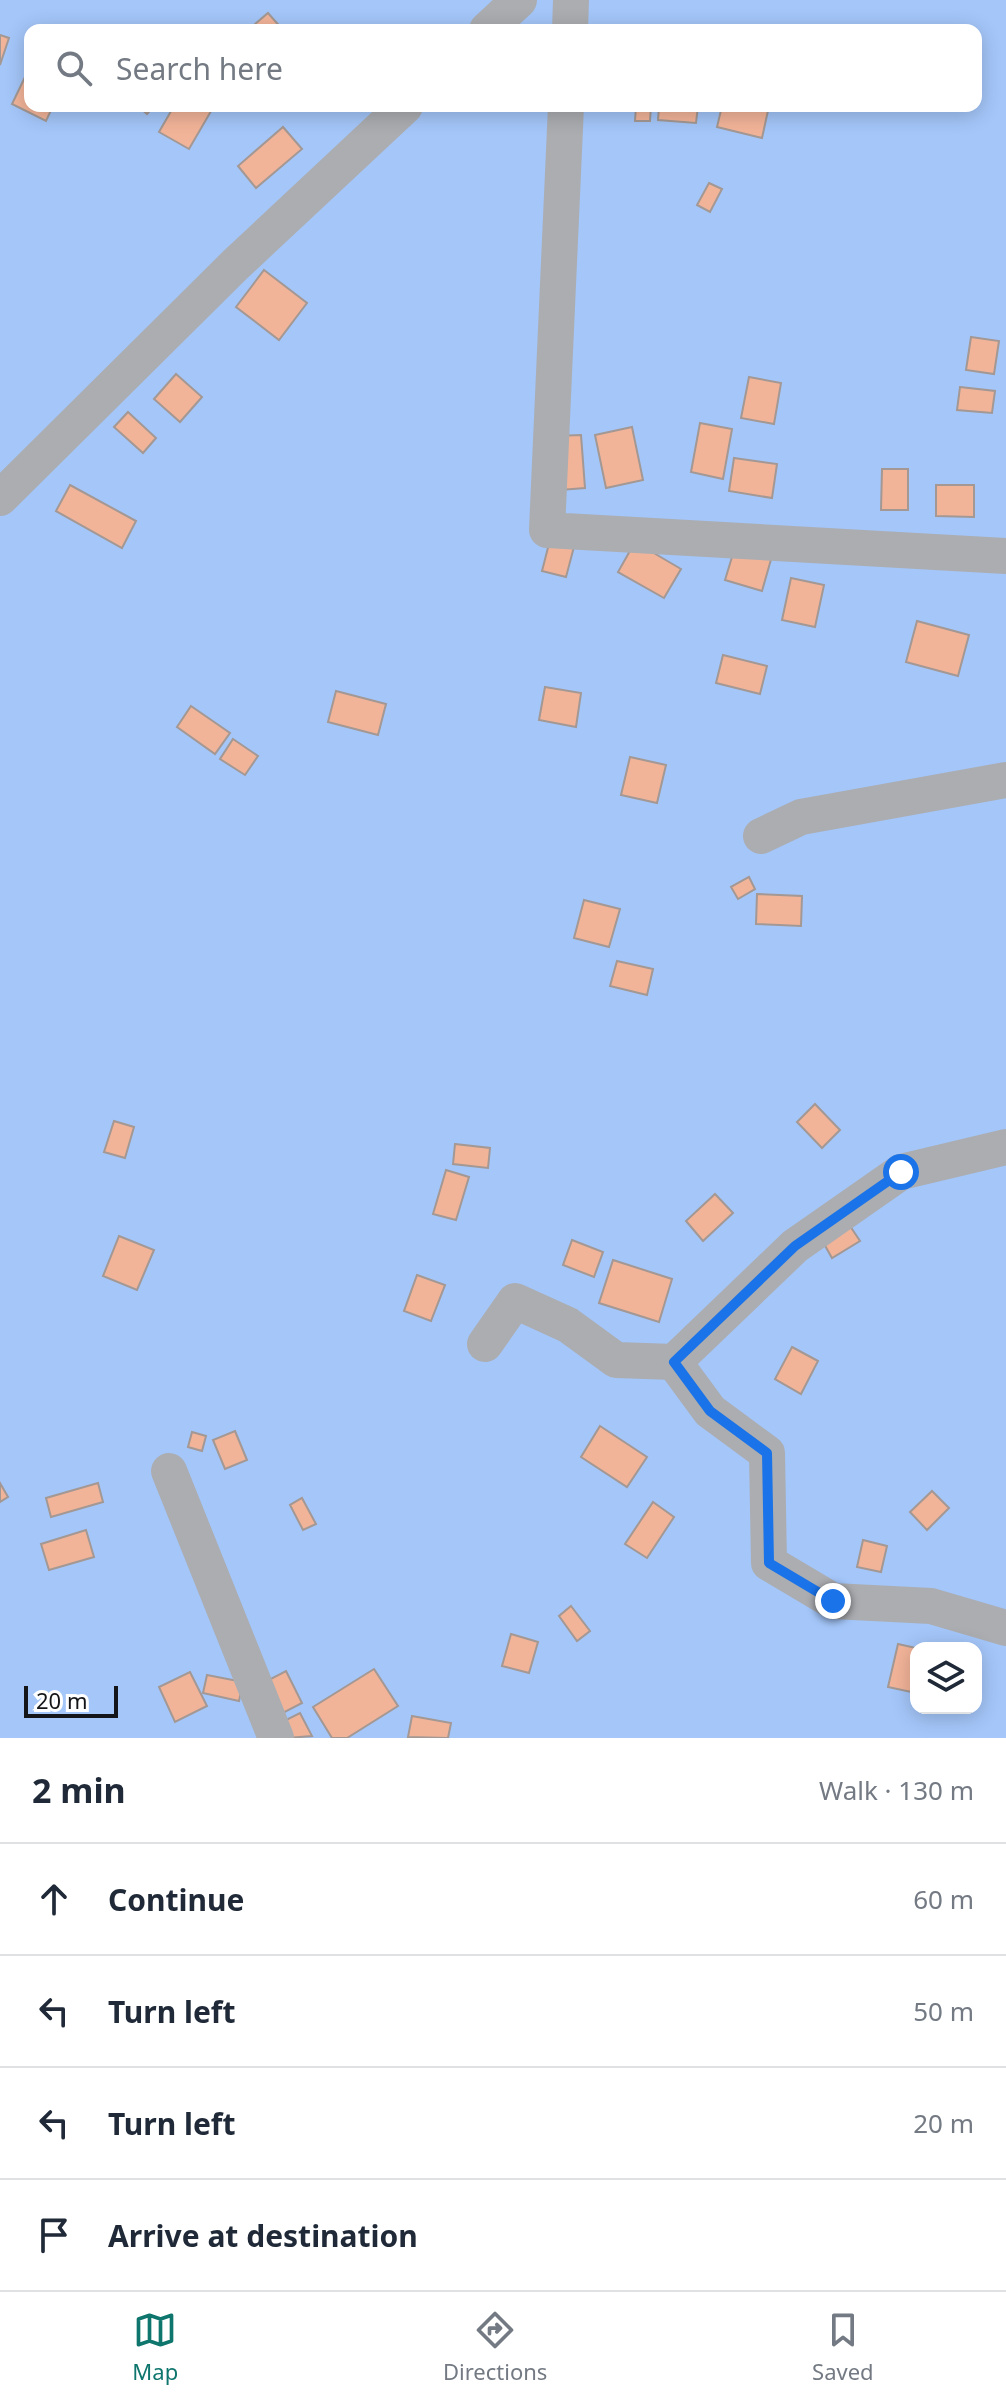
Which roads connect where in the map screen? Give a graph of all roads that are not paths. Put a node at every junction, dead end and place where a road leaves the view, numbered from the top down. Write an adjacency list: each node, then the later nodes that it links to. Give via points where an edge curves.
1 (519, 0): 3 (street)
2 (571, 0): 4 (street)
3 (493, 24)
4 (570, 24)
5 (399, 112): 7 (street)
6 (566, 112): 8 (street, via 547,530)
7 (0, 498)
8 (1006, 556)
9 (1006, 780): 10 (street, via 801,817)
10 (761, 836)
11 (1006, 1147): 13 (street, via 901,1172 795,1246)
12 (485, 1344): 13 (street, via 515,1301 568,1325 616,1360)
13 (674, 1362): 15 (street, via 710,1411 767,1453 769,1563 833,1601 931,1606)
14 (169, 1471): 16 (street)
15 (1006, 1628)
16 (276, 1738)

